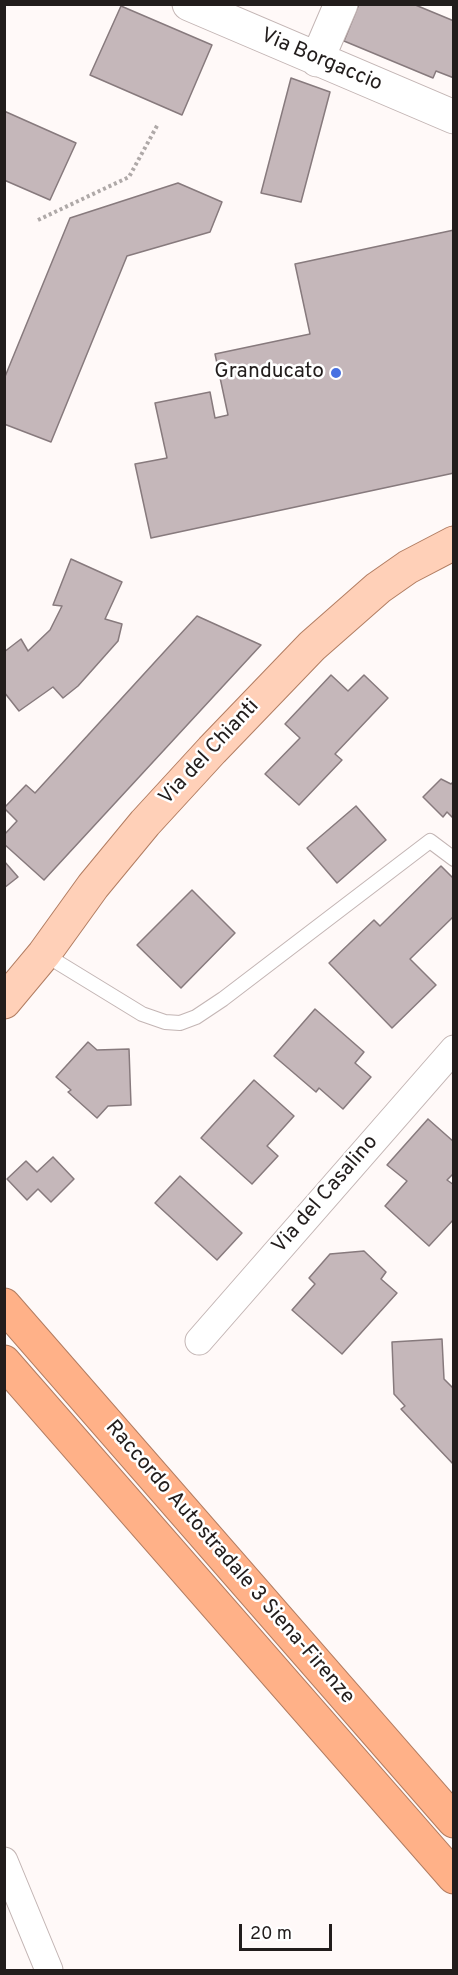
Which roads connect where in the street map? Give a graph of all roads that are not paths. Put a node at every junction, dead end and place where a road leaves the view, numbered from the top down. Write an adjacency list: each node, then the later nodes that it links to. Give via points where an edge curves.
1 (189, 4): 3 (main road, Via Borgaccio)
2 (341, 4): 3 (main road)
3 (316, 60): 4 (main road, Via Borgaccio)
4 (453, 117)
5 (453, 543): 7 (main road, Via del Chianti, via 386,582 325,633 156,810 93,886)
6 (453, 859): 7 (lane, via 430,841 223,999 180,1023 142,1014)
7 (44, 954): 8 (main road, Via del Chianti)
8 (4, 1002)
9 (453, 1049): 11 (street, Via del Casalino)
10 (4, 1305): 13 (highway, Raccordo Autostradale 3 Siena-Firenze)
11 (199, 1341)
12 (4, 1362): 15 (highway, Raccordo Autostradale 3 Siena-Firenze)
13 (453, 1821)
14 (4, 1861): 16 (street)
15 (453, 1877)
16 (49, 1971)

